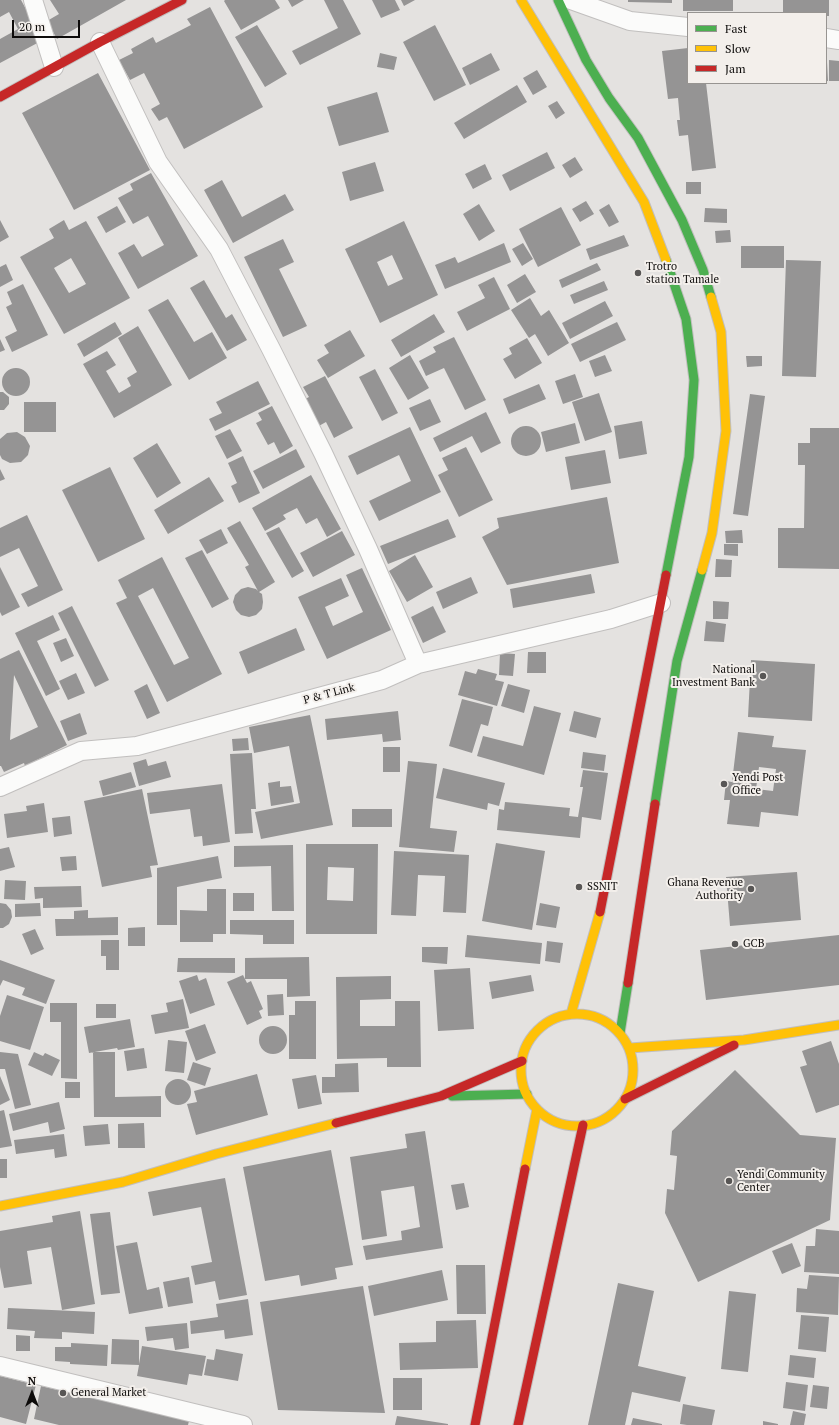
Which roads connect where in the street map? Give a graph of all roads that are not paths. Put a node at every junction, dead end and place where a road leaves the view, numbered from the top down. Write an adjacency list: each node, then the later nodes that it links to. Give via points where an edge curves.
1 (33, 0): 10 (street)
2 (182, 0): 9 (main road)
3 (521, 0): 12 (main road, via 644,202 686,320 694,380 689,456)
4 (558, 0): 17 (main road, via 586,60 638,138 682,220 703,270 721,332 726,431 712,533 677,661)
5 (571, 0): 6 (street, via 630,22)
6 (687, 27)
7 (827, 38): 8 (street)
8 (839, 40)
9 (100, 42): 10 (main road); 13 (street, via 158,162 219,249 271,349 368,549)
10 (54, 67): 11 (main road)
11 (0, 97)
12 (661, 604): 13 (street, P & T Link, via 611,619); 15 (main road, via 598,920)
13 (418, 664): 14 (street, P & T Link, via 382,680 138,746 82,751)
14 (0, 787)
15 (571, 1014): 17 (main road, via 589,1015 606,1022); 20 (main road, via 553,1019 539,1029 528,1044)
16 (839, 1025): 18 (main road)
17 (620, 1033): 19 (main road)
18 (744, 1040): 19 (main road); 23 (main road)
19 (630, 1048): 23 (main road, via 632,1082)
20 (522, 1060): 21 (main road, via 522,1078); 22 (main road)
21 (527, 1094): 22 (main road); 24 (main road)
22 (441, 1096): 26 (main road, via 216,1154 123,1182)
23 (626, 1099): 25 (main road, via 615,1112 600,1121)
24 (537, 1109): 25 (main road, via 550,1119 566,1124); 29 (main road)
25 (583, 1125): 30 (main road)
26 (0, 1206)
27 (0, 1366): 28 (street)
28 (243, 1425)
29 (475, 1425)
30 (518, 1425)

